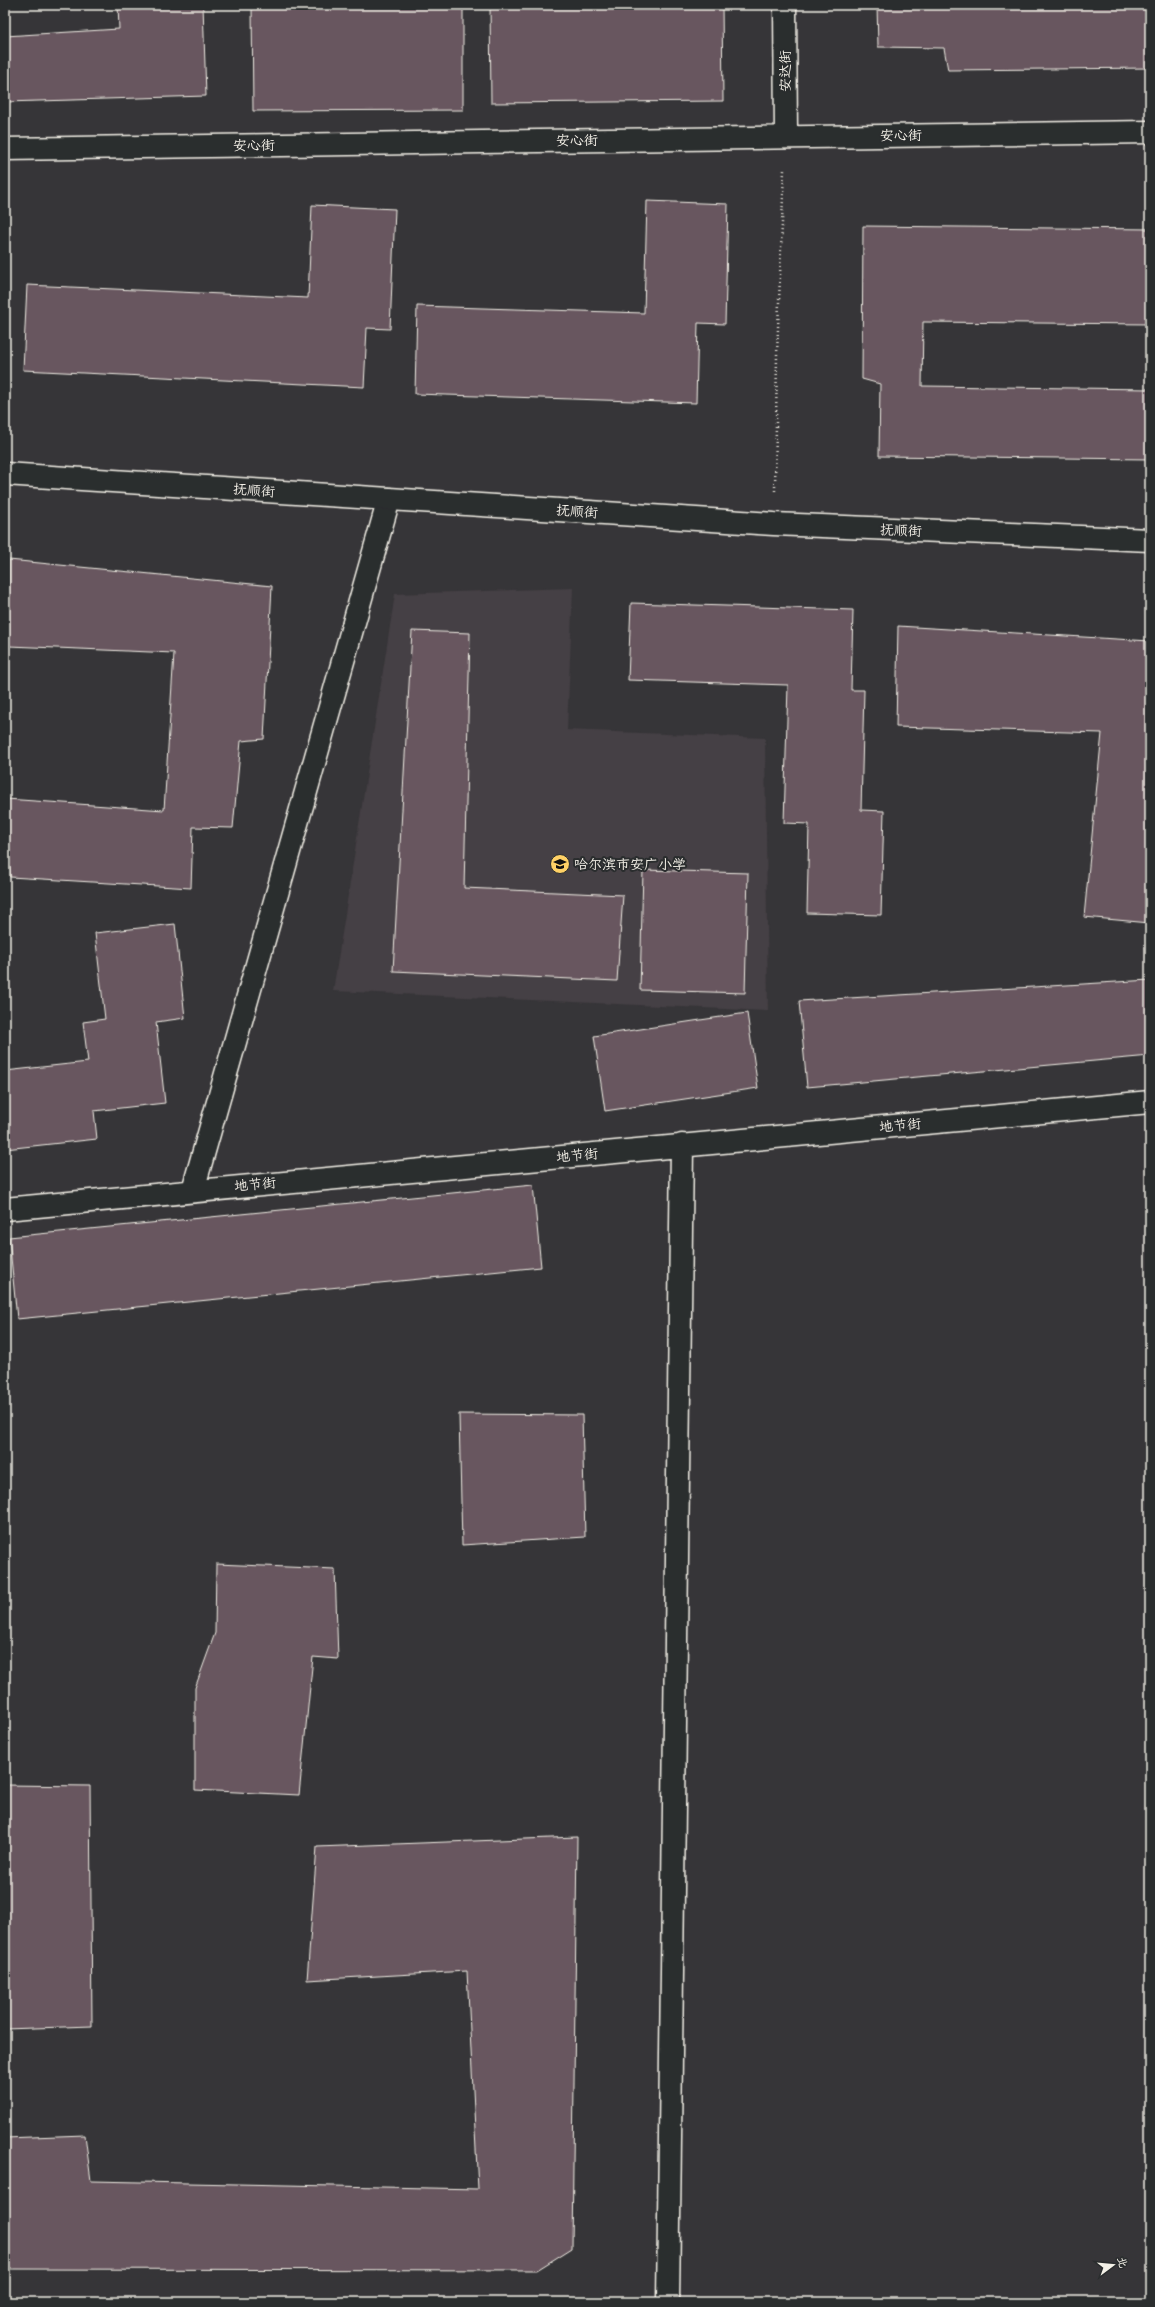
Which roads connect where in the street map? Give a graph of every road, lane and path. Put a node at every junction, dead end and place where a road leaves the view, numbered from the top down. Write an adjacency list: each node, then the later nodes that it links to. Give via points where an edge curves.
1 (785, 5): 3 (street, 安达街)
2 (1150, 132): 3 (street, 安心街)
3 (786, 136): 4 (street, 安心街); 7 (path, via 777,355)
4 (5, 149)
5 (5, 474): 6 (street, 抚顺街)
6 (389, 499): 7 (street, 抚顺街); 11 (street)
7 (774, 524): 8 (street, 抚顺街)
8 (1150, 540)
9 (1150, 1102): 10 (street, 地节街)
10 (682, 1145): 11 (street, 地节街); 13 (street)
11 (194, 1190): 12 (street, 地节街)
12 (5, 1209)
13 (668, 2302)

